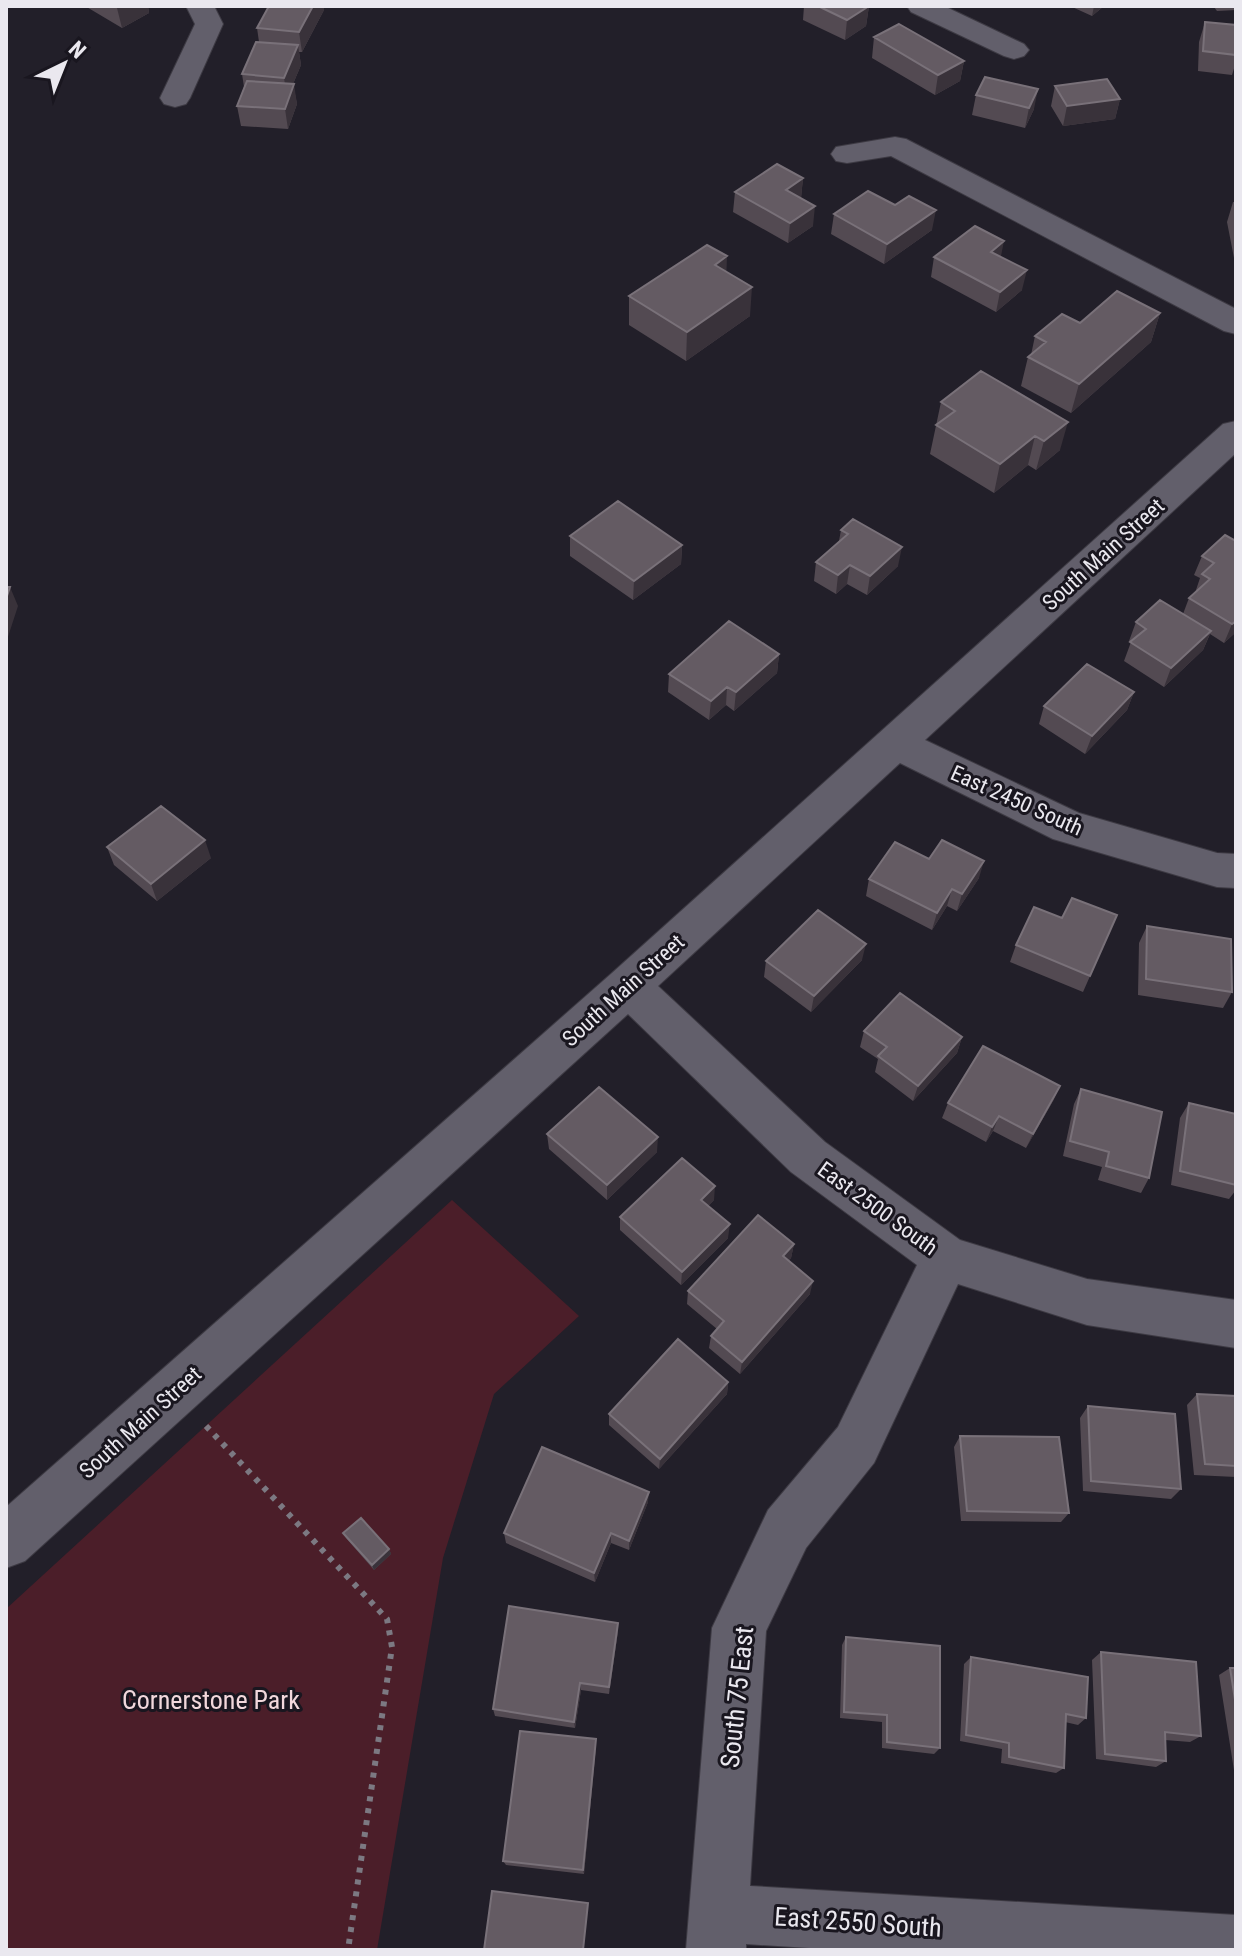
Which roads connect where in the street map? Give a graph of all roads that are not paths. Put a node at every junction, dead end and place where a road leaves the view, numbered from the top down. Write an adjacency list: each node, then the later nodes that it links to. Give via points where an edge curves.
1 (200, 6): 4 (street, via 209,24)
2 (921, 6): 3 (street)
3 (1014, 50)
4 (175, 98)
5 (847, 154): 6 (street, via 895,146)
6 (1236, 323)
7 (1236, 433): 8 (street, South Main Street)
8 (895, 743): 9 (street, East 2450 South, via 1068,827); 10 (street, South Main Street)
9 (1236, 871)
10 (628, 986): 11 (street, East 2500 South, via 808,1157); 13 (street, South Main Street)
11 (946, 1258): 12 (street, East 2500 South, via 1087,1302); 14 (street, South 75 East, via 856,1445 787,1529 739,1628)
12 (1236, 1324)
13 (6, 1542)
14 (718, 1932): 15 (street, East 2550 South)
15 (1236, 1945)

